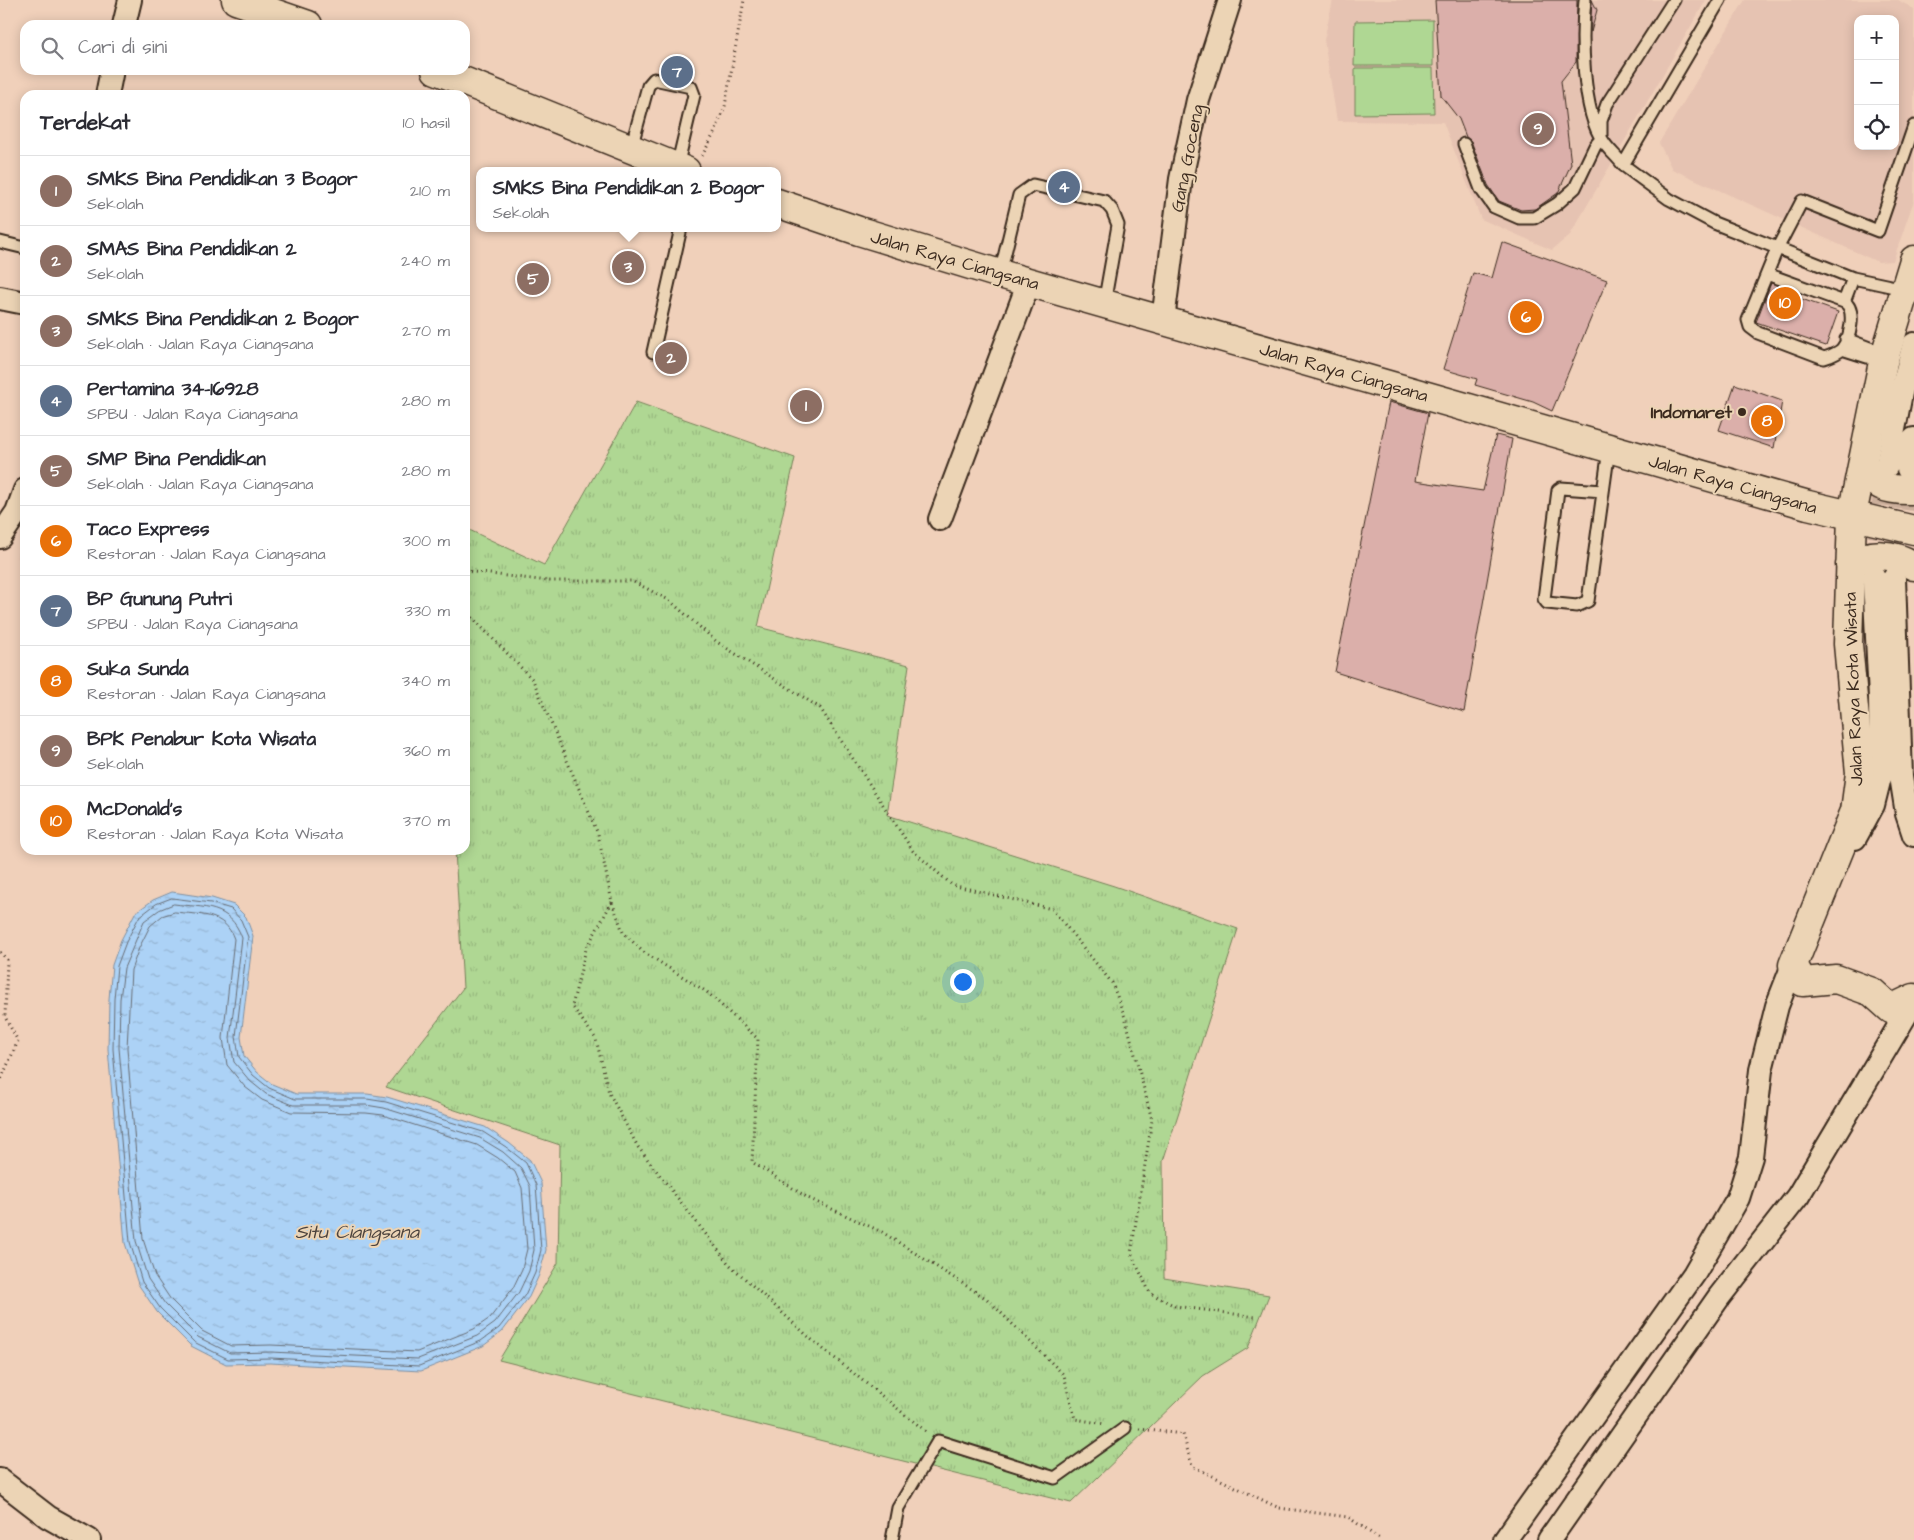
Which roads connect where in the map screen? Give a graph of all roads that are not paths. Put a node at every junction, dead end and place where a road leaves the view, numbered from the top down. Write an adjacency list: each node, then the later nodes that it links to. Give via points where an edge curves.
1 (130, 0): 7 (street)
2 (236, 0): 8 (main road)
3 (1230, 0): 34 (street, Gang Goceng, via 1198,100 1181,179)
4 (1585, 0): 13 (lane, via 1588,103)
5 (1674, 0): 13 (lane, via 1607,104)
6 (1720, 0): 17 (lane)
7 (125, 20)
8 (294, 20)
9 (111, 75): 11 (street)
10 (448, 75): 15 (main road)
11 (108, 90)
12 (1914, 126): 16 (lane)
13 (1601, 139): 14 (lane, via 1575,188 1534,218 1519,218 1494,207 1481,189); 17 (lane)
14 (1464, 144)
15 (631, 148): 18 (main road); 18 (lane, via 648,86 654,79 691,88 694,95)
16 (1909, 155): 23 (lane, via 1878,232 1802,201)
17 (1623, 165): 23 (lane, via 1676,203)
18 (688, 167)
19 (781, 204): 25 (main road, Jalan Raya Ciangsana, via 859,232)
20 (680, 232): 37 (lane)
21 (0, 242): 22 (lane)
22 (20, 247)
23 (1777, 249): 26 (lane); 27 (lane)
24 (1914, 260): 29 (main road, Jalan Raya Kota Wisata)
25 (1000, 274): 28 (main road, Jalan Raya Ciangsana); 33 (lane, via 1019,195 1033,185 1104,201 1118,224)
26 (1766, 274): 32 (lane); 35 (lane, via 1748,320 1750,327 1824,358 1832,356)
27 (1853, 278): 29 (lane); 32 (lane)
28 (1029, 282): 33 (main road, Jalan Raya Ciangsana); 45 (street)
29 (1904, 289): 38 (main road, Jalan Raya Kota Wisata)
30 (0, 298): 31 (street)
31 (20, 302)
32 (1844, 302): 35 (lane, via 1852,316)
33 (1104, 304): 34 (main road, Jalan Raya Ciangsana)
34 (1163, 320): 40 (main road, Jalan Raya Ciangsana)
35 (1844, 344): 38 (lane)
36 (1914, 344): 41 (street, via 1901,393)
37 (653, 352)
38 (1884, 358): 41 (main road, Jalan Raya Kota Wisata)
39 (1914, 439): 41 (street)
40 (1609, 449): 42 (lane); 44 (main road, Jalan Raya Ciangsana)
41 (1893, 471): 44 (main road, Jalan Raya Kota Wisata)
42 (1603, 491): 42 (lane, via 1588,602 1577,606 1547,603 1544,598 1558,490)
43 (20, 504): 47 (street)
44 (1852, 515): 46 (main road, Jalan Raya Ciangsana); 48 (main road, Jalan Raya Kota Wisata)
45 (940, 519)
46 (1914, 530)
47 (0, 537)
48 (1883, 571): 49 (street, via 1901,776 1906,814); 50 (main road, Jalan Raya Kota Wisata, via 1848,644 1860,773 1855,811 1812,918)
49 (1914, 835)
50 (1798, 973): 51 (main road, via 1836,979); 56 (street, via 1777,1006 1762,1070 1751,1157 1738,1198 1694,1274)
51 (1906, 1002): 57 (street, via 1892,1038 1798,1196 1719,1297)
52 (1124, 1428): 55 (lane, via 1055,1478 938,1441 898,1508)
53 (0, 1480): 54 (street, via 48,1517)
54 (89, 1540)
55 (892, 1540)
56 (1506, 1540)
57 (1549, 1540)

